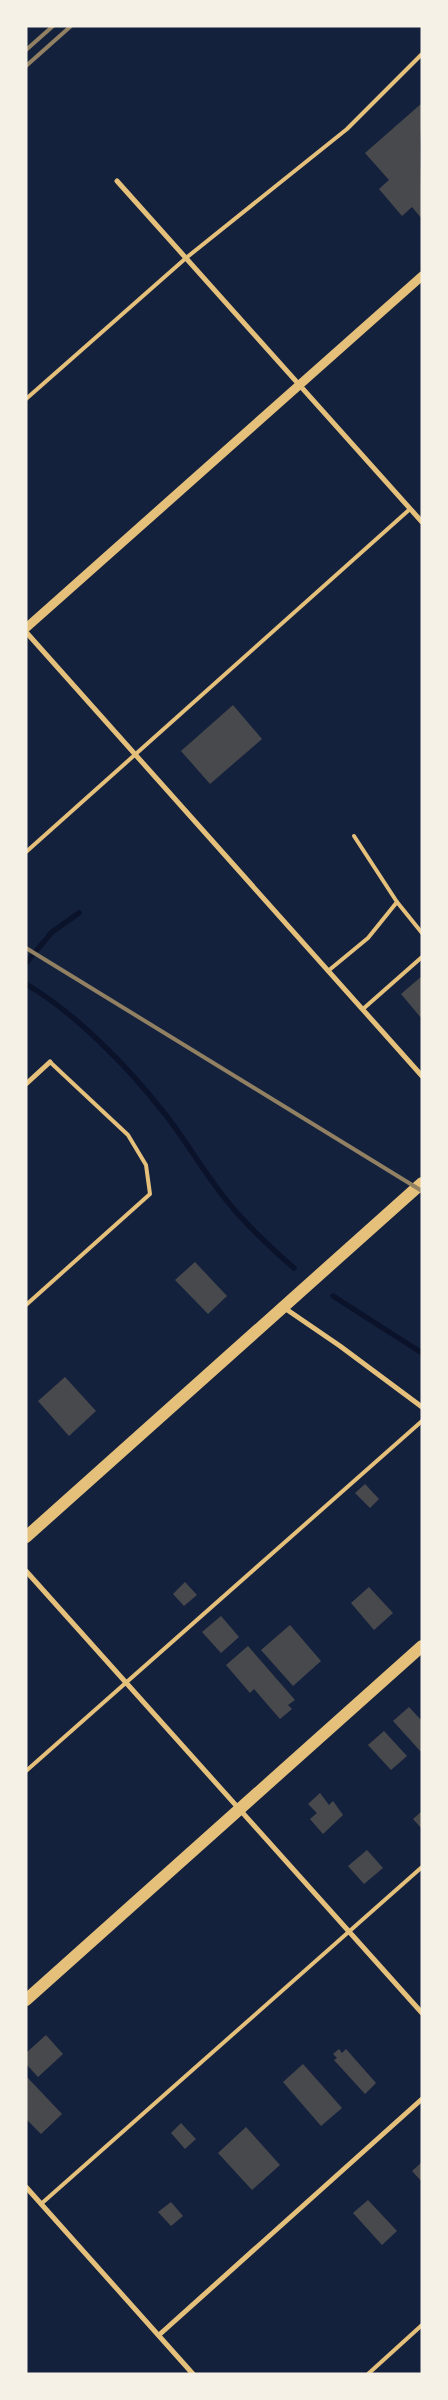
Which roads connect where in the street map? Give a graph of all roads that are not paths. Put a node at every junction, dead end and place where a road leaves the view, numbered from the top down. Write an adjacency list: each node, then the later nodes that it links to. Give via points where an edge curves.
1 (422, 54): 3 (lane, via 346,129)
2 (117, 181): 3 (street)
3 (186, 258): 5 (street); 6 (lane)
4 (422, 276): 5 (street)
5 (299, 385): 7 (street); 9 (street)
6 (26, 399)
7 (410, 509): 8 (street); 11 (lane)
8 (422, 522)
9 (26, 628)
10 (26, 632): 11 (street)
11 (135, 755): 13 (lane); 17 (street)
12 (354, 836): 14 (lane)
13 (26, 852)
14 (397, 902): 15 (lane); 17 (lane, via 368,938)
15 (422, 933)
16 (422, 957): 18 (lane)
17 (328, 971): 18 (street)
18 (362, 1009): 20 (street)
19 (50, 1062): 21 (street); 23 (lane, via 128,1135 146,1165 150,1194)
20 (422, 1076)
21 (26, 1084)
22 (422, 1183): 24 (main road)
23 (26, 1305)
24 (283, 1307): 25 (street); 27 (main road)
25 (422, 1407)
26 (422, 1421): 30 (lane)
27 (26, 1537)
28 (26, 1571): 30 (street)
29 (422, 1646): 32 (main road)
30 (126, 1683): 31 (lane); 32 (street)
31 (26, 1772)
32 (238, 1808): 34 (street); 35 (main road)
33 (422, 1868): 34 (lane)
34 (349, 1932): 36 (street); 39 (lane)
35 (26, 2000)
36 (422, 2013)
37 (422, 2099): 41 (street)
38 (26, 2187): 39 (street)
39 (41, 2204): 41 (street)
40 (422, 2326): 43 (lane)
41 (158, 2335): 42 (street)
42 (193, 2374)
43 (368, 2374)

